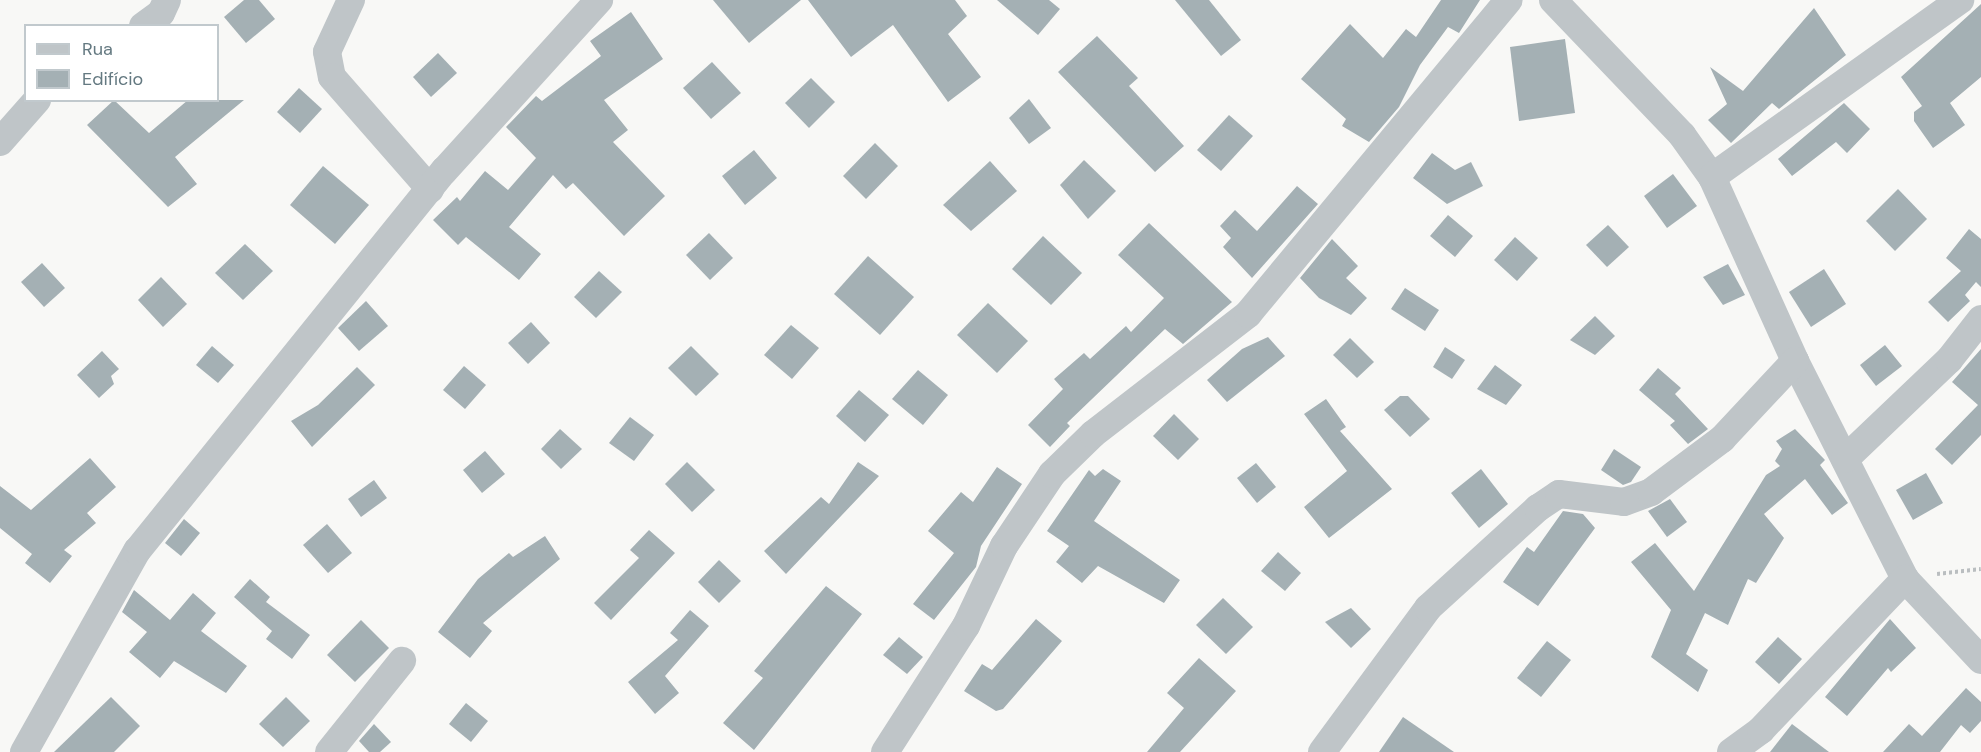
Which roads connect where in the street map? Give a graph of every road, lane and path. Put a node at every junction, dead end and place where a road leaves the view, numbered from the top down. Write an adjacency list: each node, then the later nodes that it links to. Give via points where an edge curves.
1 (167, 0): 7 (street, via 161,13)
2 (351, 0): 11 (street, via 327,52 332,77)
3 (599, 0): 11 (street)
4 (1509, 0): 21 (street, via 1248,314 1093,434 1052,474 1004,546 966,626)
5 (1553, 0): 10 (street, via 1682,135)
6 (1960, 0): 10 (street)
7 (146, 24)
8 (35, 102): 9 (street)
9 (0, 142)
10 (1712, 177): 13 (street)
11 (430, 189): 19 (street, via 137,551)
12 (1981, 319): 14 (street, via 1949,360)
13 (1795, 361): 14 (street); 22 (street, via 1722,440 1651,492 1624,502 1559,494 1538,508 1428,608)
14 (1845, 459): 16 (street)
15 (1981, 569): 16 (path)
16 (1905, 579): 17 (street); 23 (street, via 1761,730)
17 (1981, 660)
18 (402, 661): 20 (street)
19 (24, 752)
20 (329, 752)
21 (885, 752)
22 (1322, 752)
23 (1731, 752)

